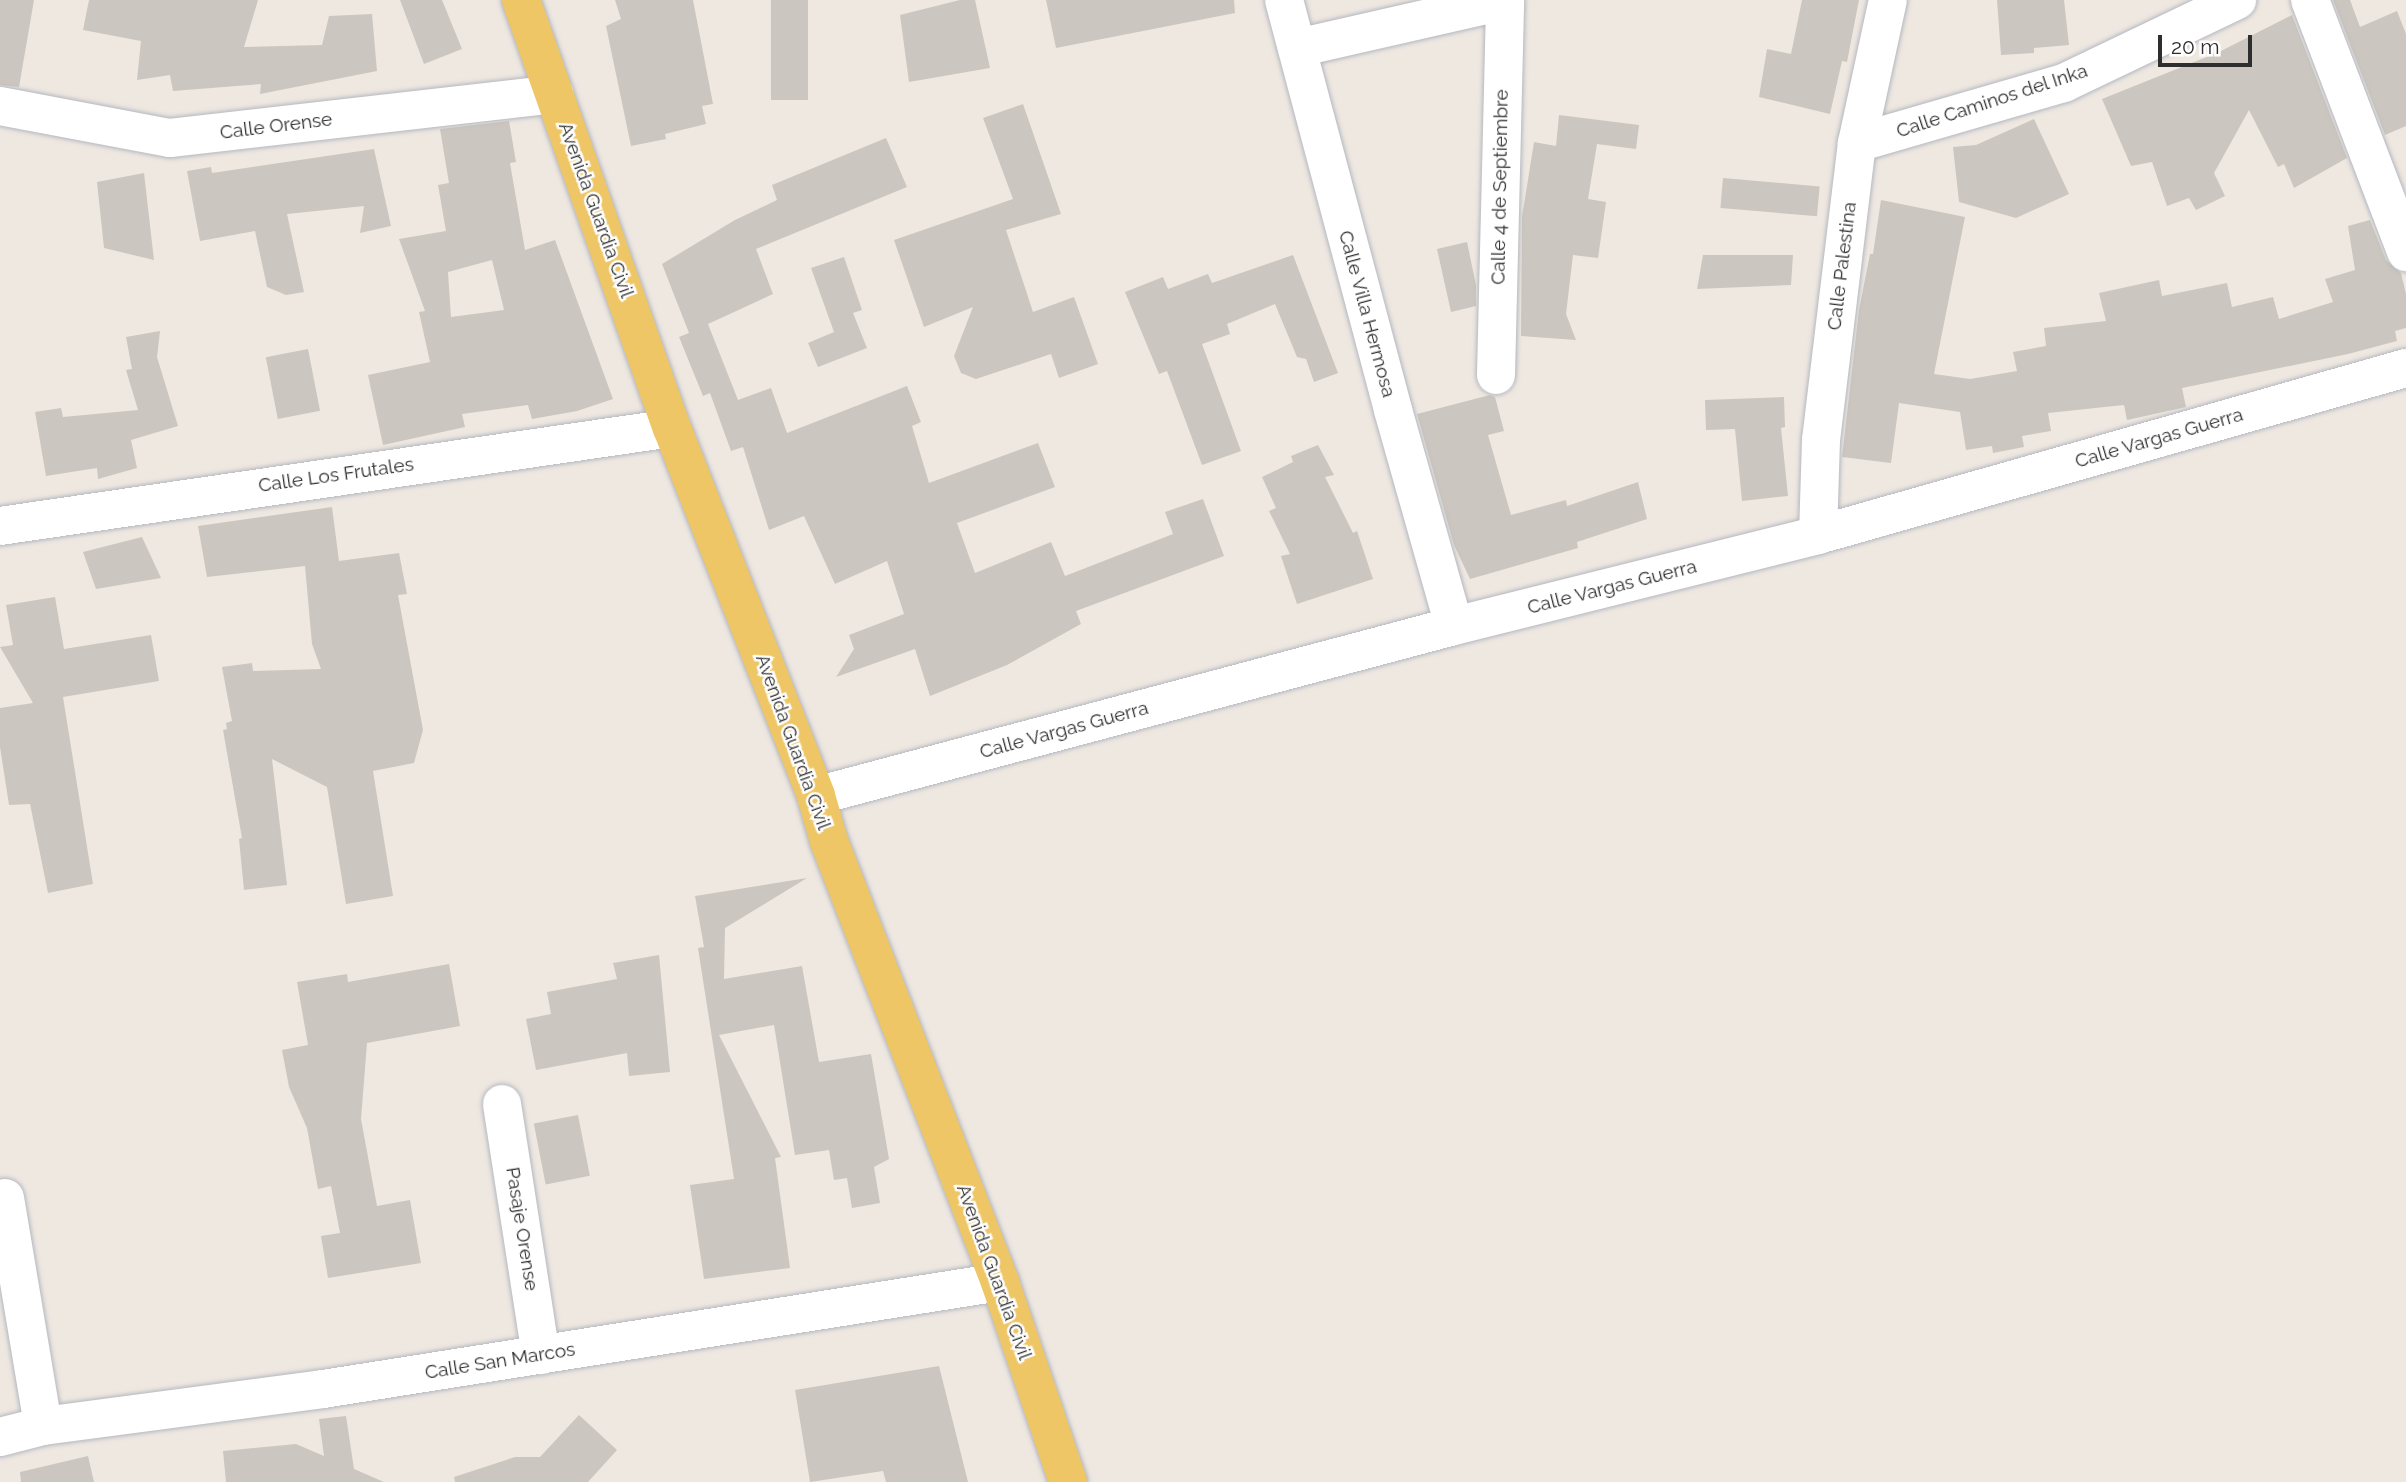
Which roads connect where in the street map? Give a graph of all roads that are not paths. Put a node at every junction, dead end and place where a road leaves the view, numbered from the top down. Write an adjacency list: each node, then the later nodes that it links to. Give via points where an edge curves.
1 (521, 0): 8 (main road, Avenida Guardia Civil)
2 (1284, 0): 7 (street, Calle Villa Hermosa)
3 (1505, 0): 7 (street); 13 (street, Calle 4 de Septiembre)
4 (1888, 0): 10 (street, Calle Palestina)
5 (2237, 0): 10 (street, Calle Caminos del Inka, via 2064,83)
6 (2310, 0): 11 (street)
7 (1297, 48): 17 (street, Calle Villa Hermosa)
8 (554, 94): 9 (street, Calle Orense, via 170,138); 14 (main road, Avenida Guardia Civil)
9 (0, 106)
10 (1857, 143): 16 (street, Calle Palestina, via 1821,440)
11 (2406, 252)
12 (2406, 368): 16 (street, Calle Vargas Guerra)
13 (1496, 375)
14 (672, 428): 15 (street, Calle Los Frutales); 18 (main road, Avenida Guardia Civil)
15 (0, 526)
16 (1818, 535): 17 (street, Calle Vargas Guerra)
17 (1454, 626): 18 (street, Calle Vargas Guerra)
18 (816, 796): 21 (main road, Avenida Guardia Civil, via 829,841)
19 (502, 1104): 22 (street, Pasaje Orense)
20 (5, 1198): 23 (street)
21 (1000, 1282): 22 (street, Calle San Marcos); 25 (main road, Avenida Guardia Civil)
22 (541, 1354): 23 (street, Calle San Marcos)
23 (43, 1426): 24 (street, Calle San Marcos)
24 (0, 1437)
25 (1068, 1482)

